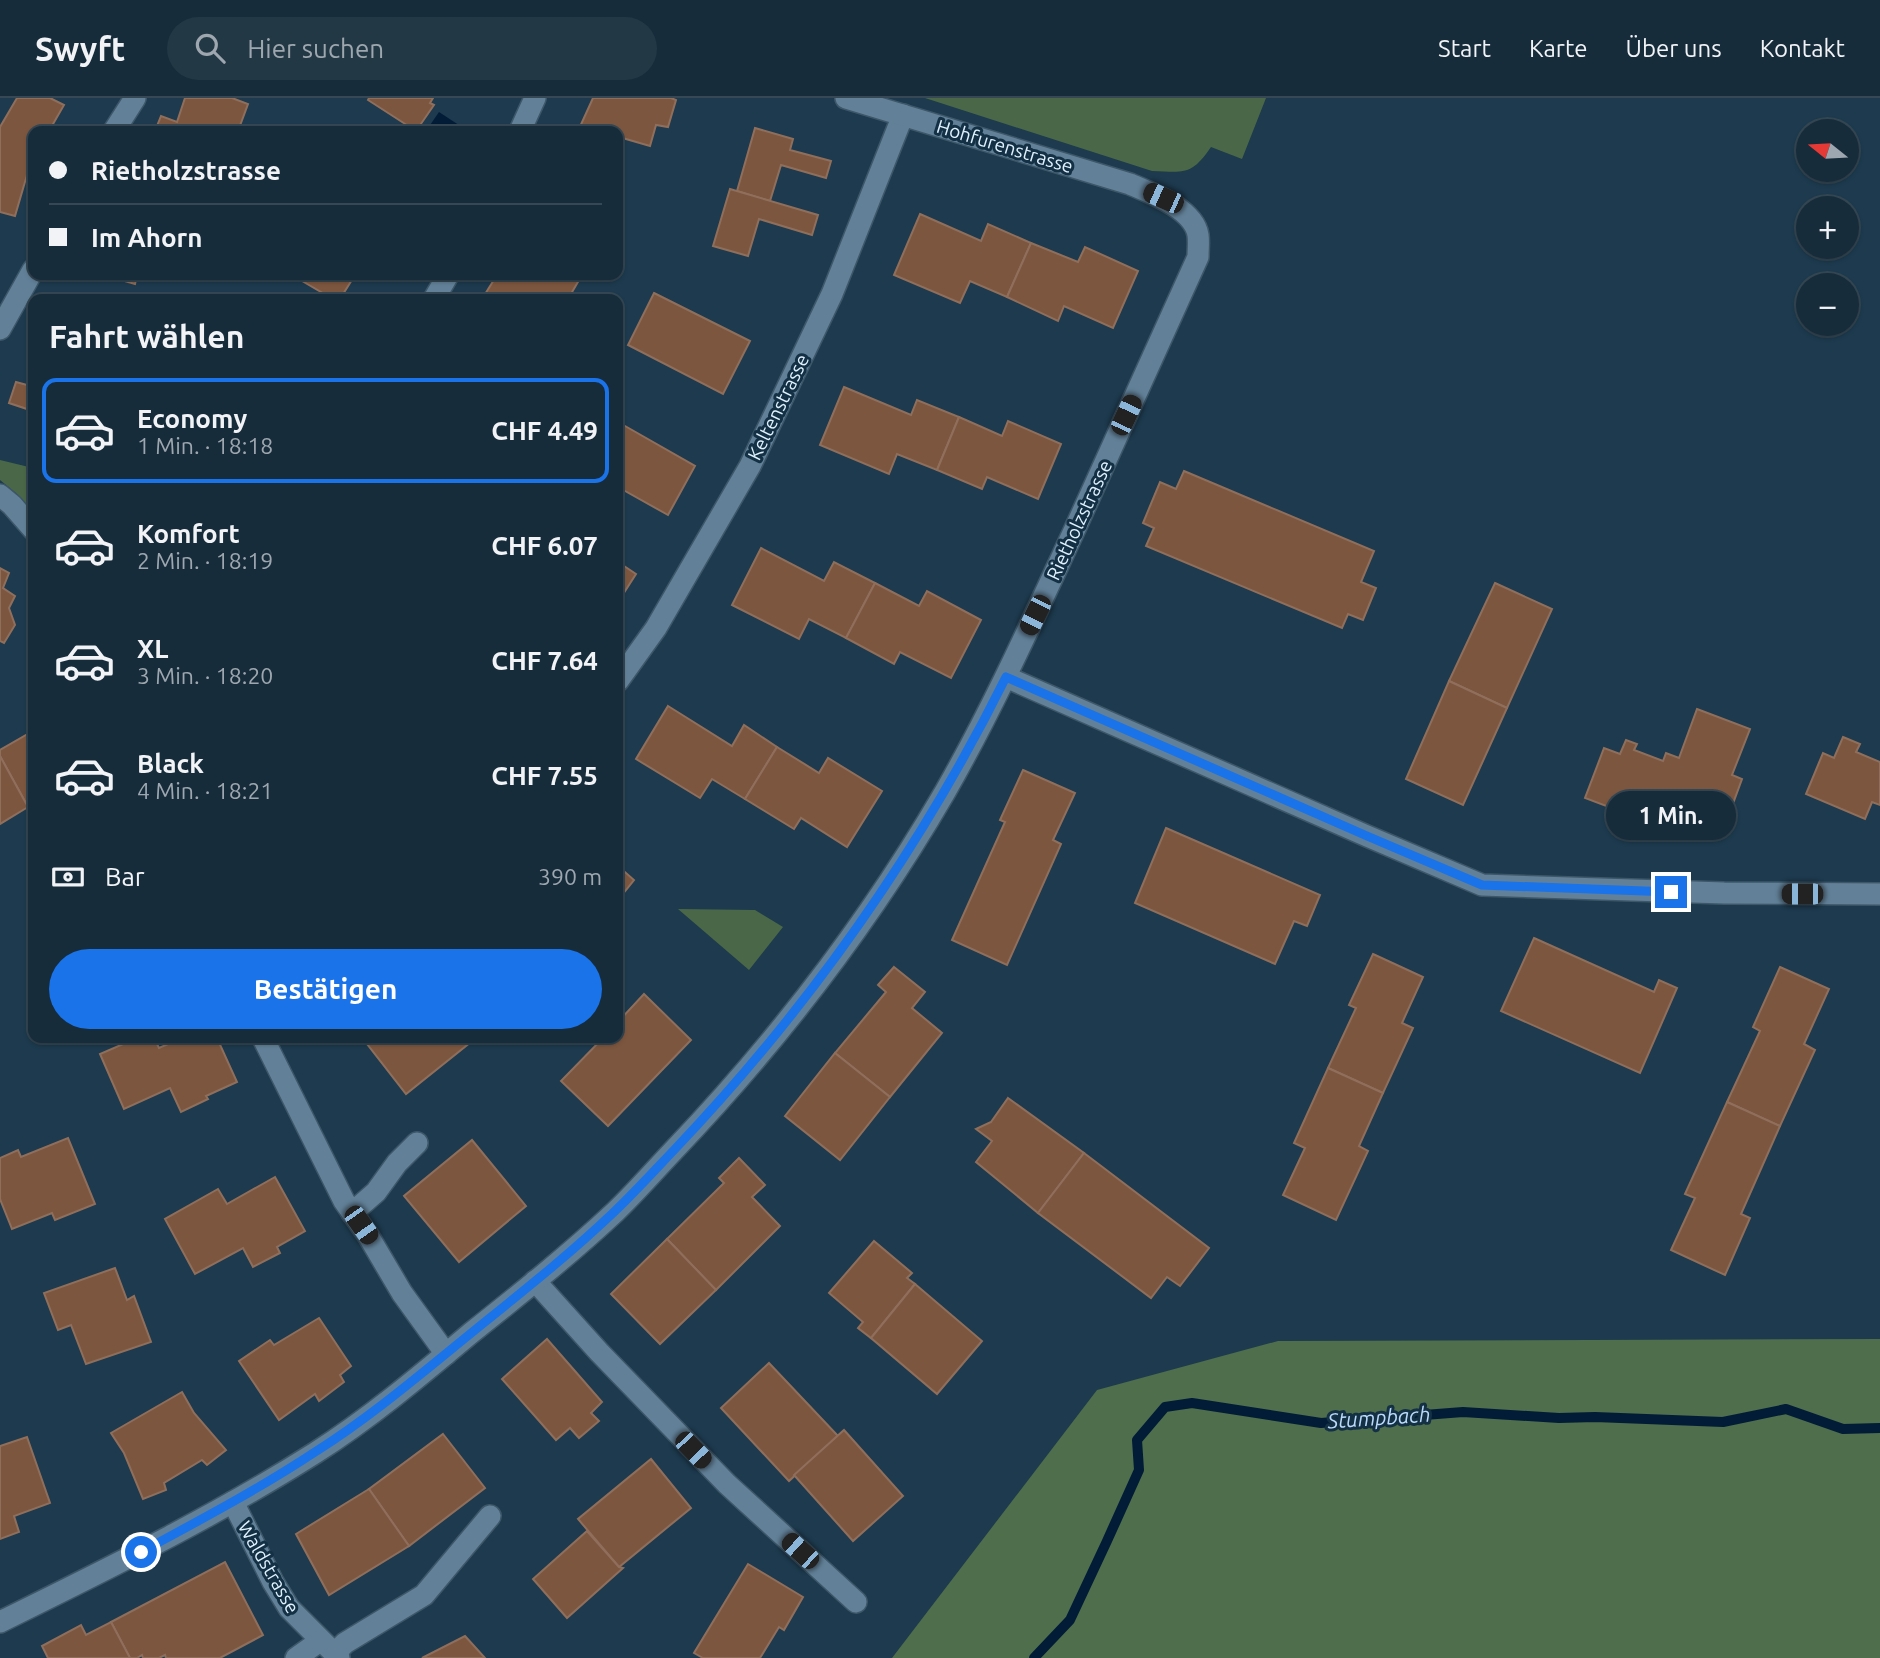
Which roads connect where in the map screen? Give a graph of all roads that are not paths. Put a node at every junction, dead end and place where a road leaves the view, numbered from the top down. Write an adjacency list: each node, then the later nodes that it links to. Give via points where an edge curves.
1 (135, 98): 5 (street)
2 (535, 98): 6 (street)
3 (846, 98): 4 (street, Hohfurenstrasse)
4 (903, 115): 7 (street, Hohfurenstrasse); 12 (street, Keltenstrasse, via 832,294 750,466 656,628)
5 (117, 126)
6 (522, 126)
7 (1163, 198): 13 (street, Rietholzstrasse, via 1184,213 1198,233 1198,257)
8 (28, 279): 9 (street)
9 (0, 329)
10 (0, 495): 11 (street)
11 (28, 523)
12 (623, 674)
13 (1006, 677): 14 (street, via 1482,885); 18 (street, Rietholzstrasse, via 928,818 789,1020 615,1212)
14 (1880, 894)
15 (265, 1043): 17 (street)
16 (417, 1143): 17 (street)
17 (352, 1213): 19 (street)
18 (535, 1281): 19 (street, Rietholzstrasse); 22 (street, via 727,1485)
19 (446, 1354): 20 (street, Rietholzstrasse, via 317,1452)
20 (233, 1502): 23 (street, Rietholzstrasse); 24 (street, Waldstrasse, via 289,1608)
21 (490, 1516): 24 (street, via 424,1595)
22 (856, 1602)
23 (0, 1622)
24 (331, 1651): 25 (street)
25 (296, 1658)

